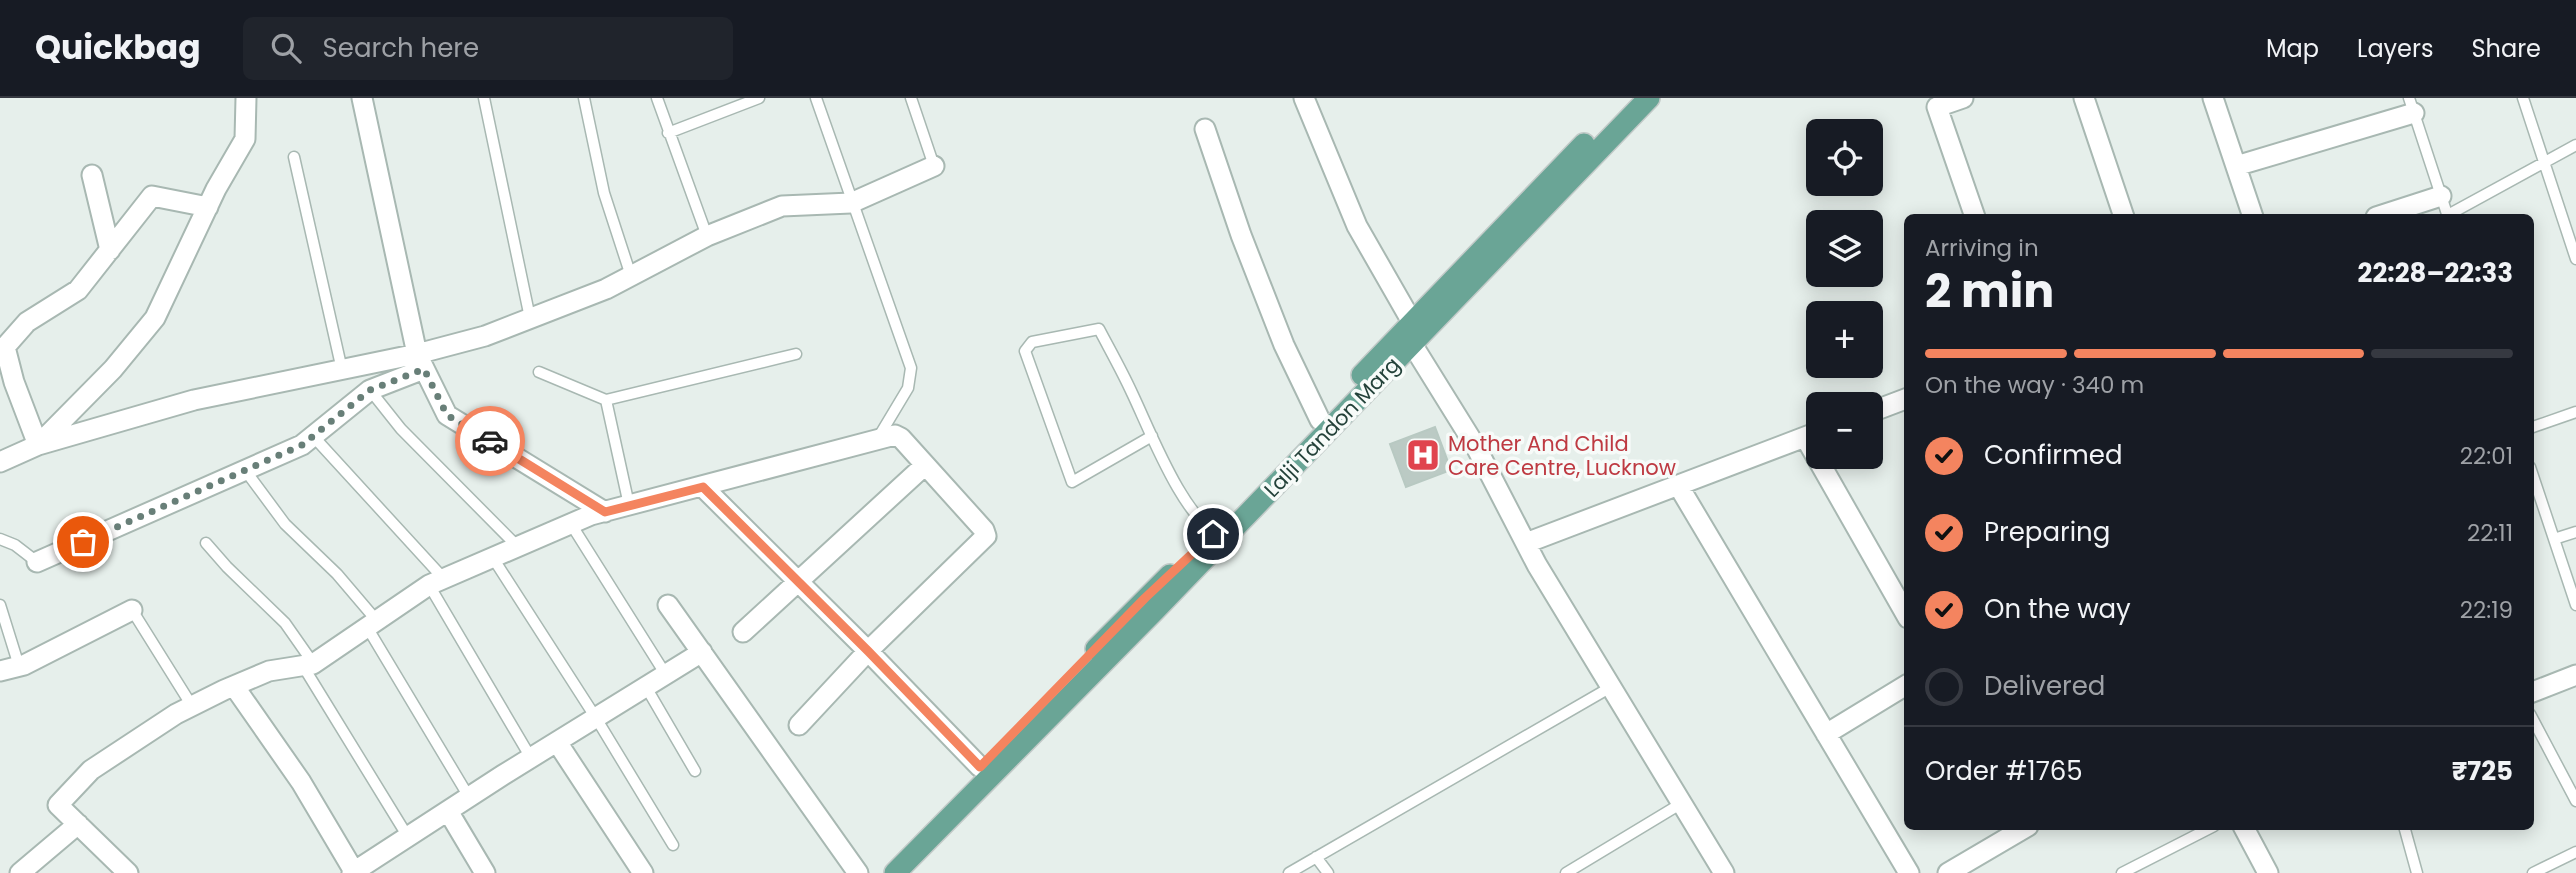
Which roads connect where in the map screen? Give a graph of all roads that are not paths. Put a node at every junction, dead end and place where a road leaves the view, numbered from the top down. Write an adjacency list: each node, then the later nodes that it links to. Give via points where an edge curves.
1 (362, 98): 39 (street)
2 (484, 98): 36 (lane)
3 (584, 98): 35 (lane, via 604,193)
4 (657, 98): 18 (lane)
5 (759, 98): 18 (lane)
6 (816, 98): 25 (lane)
7 (911, 98): 22 (lane)
8 (1304, 98): 37 (street)
9 (1629, 98): 37 (main road, Lalji Tandon Marg)
10 (1649, 98): 37 (main road, Lalji Tandon Marg)
11 (1963, 98): 28 (street, via 1937,107)
12 (2084, 98): 29 (street)
13 (2213, 98): 23 (street)
14 (2523, 98): 21 (lane)
15 (251, 99): 26 (street, via 245,139)
16 (2412, 106): 23 (street); 27 (lane)
17 (1205, 128): 47 (street, via 1284,345)
18 (668, 132): 32 (lane)
19 (2576, 145): 21 (lane)
20 (294, 156): 40 (lane)
21 (2544, 162): 27 (lane); 34 (lane)
22 (934, 166): 25 (street)
23 (2236, 166): 30 (street)
24 (92, 175): 33 (street)
25 (851, 203): 32 (street, via 782,206); 52 (lane, via 911,368 908,388)
26 (208, 207): 33 (street, via 152,196); 53 (street, via 155,318 113,369)
27 (2446, 209): 31 (street)
28 (1974, 214)
29 (2123, 214)
30 (2252, 214)
31 (2402, 214)
32 (707, 236): 35 (street)
33 (110, 250): 53 (street, via 78,290 27,322 5,347)
34 (2576, 259)
35 (631, 276): 36 (street)
36 (530, 318): 39 (street)
37 (1408, 334): 47 (main road, Lalji Tandon Marg); 65 (main road, Lalji Tandon Marg); 69 (street, via 1476,447)
38 (796, 354): 43 (lane)
39 (421, 362): 40 (street); 42 (street); 62 (street, via 447,415)
40 (342, 370): 53 (street, via 194,400)
41 (539, 372): 43 (lane)
42 (370, 390): 49 (street); 70 (lane, via 401,429)
43 (606, 400): 61 (lane)
44 (1904, 400): 45 (street)
45 (1883, 407)
46 (2576, 412): 48 (lane)
47 (1320, 420): 65 (main road, Lalji Tandon Marg)
48 (2534, 427)
49 (313, 436): 57 (street); 74 (lane)
50 (1152, 436): 50 (lane, via 1099,329 1027,346 1072,482); 65 (lane, via 1183,498)
51 (1806, 437): 59 (street)
52 (877, 438): 55 (street, via 901,438); 60 (street)
53 (38, 445): 54 (street)
54 (0, 462)
55 (924, 466): 73 (street); 82 (street, via 986,536)
56 (1829, 469): 78 (street)
57 (244, 470): 72 (street); 80 (lane, via 285,524 337,574)
58 (2534, 479): 67 (lane)
59 (1678, 485): 69 (street); 98 (street)
60 (703, 487): 61 (street); 73 (street)
61 (629, 506): 62 (street)
62 (605, 512): 63 (street)
63 (571, 524): 70 (street); 87 (lane)
64 (2576, 532): 67 (lane)
65 (1218, 537): 101 (main road, Lalji Tandon Marg, via 1145,598); 116 (main road, Lalji Tandon Marg)
66 (0, 539): 72 (lane)
67 (2554, 539): 77 (lane)
68 (206, 543): 84 (lane, via 285,623)
69 (1526, 543): 92 (street)
70 (518, 547): 71 (street)
71 (493, 558): 74 (street); 95 (lane)
72 (37, 562)
73 (797, 581): 81 (street); 82 (street)
74 (437, 582): 80 (street); 100 (lane)
75 (0, 605): 85 (lane)
76 (668, 605): 83 (street)
77 (2576, 605)
78 (1904, 610)
79 (132, 611): 85 (street); 94 (lane)
80 (372, 624): 84 (street); 103 (lane)
81 (743, 632)
82 (868, 651): 97 (street); 101 (street)
83 (702, 652): 87 (street); 122 (street)
84 (308, 665): 89 (street, via 270,671); 112 (lane)
85 (19, 666): 86 (street)
86 (0, 671)
87 (666, 675): 91 (street)
88 (2576, 675): 93 (street)
89 (234, 686): 94 (street); 117 (street, via 301,782)
90 (1904, 686): 98 (street)
91 (646, 687): 95 (street); 102 (lane)
92 (1611, 687): 105 (street); 115 (lane)
93 (2534, 691)
94 (192, 706): 107 (street, via 91,770 58,805)
95 (596, 718): 99 (street); 113 (lane)
96 (2534, 722): 104 (lane)
97 (799, 725)
98 (1826, 734): 127 (street)
99 (556, 742): 100 (street); 121 (street)
100 (531, 758): 103 (street)
101 (980, 767): 116 (main road, Lalji Tandon Marg)
102 (695, 771)
103 (469, 797): 106 (street)
104 (2576, 801)
105 (1682, 803): 125 (lane); 126 (street)
106 (448, 811): 112 (street); 120 (street)
107 (78, 824): 118 (street); 119 (street)
108 (2021, 830): 128 (street)
109 (2206, 830): 129 (lane)
110 (2245, 830): 130 (street)
111 (2405, 830): 131 (lane)
112 (408, 837): 117 (street)
113 (673, 845)
114 (2576, 852): 132 (lane)
115 (1316, 857): 123 (lane); 124 (lane)
116 (891, 868)
117 (354, 872)
118 (20, 873)
119 (128, 873)
120 (485, 873)
121 (643, 873)
122 (858, 873)
123 (1289, 873)
124 (1328, 873)
125 (1566, 873)
126 (1724, 873)
127 (1909, 873)
128 (1948, 873)
129 (2122, 873)
130 (2268, 873)
131 (2417, 873)
132 (2533, 873)

